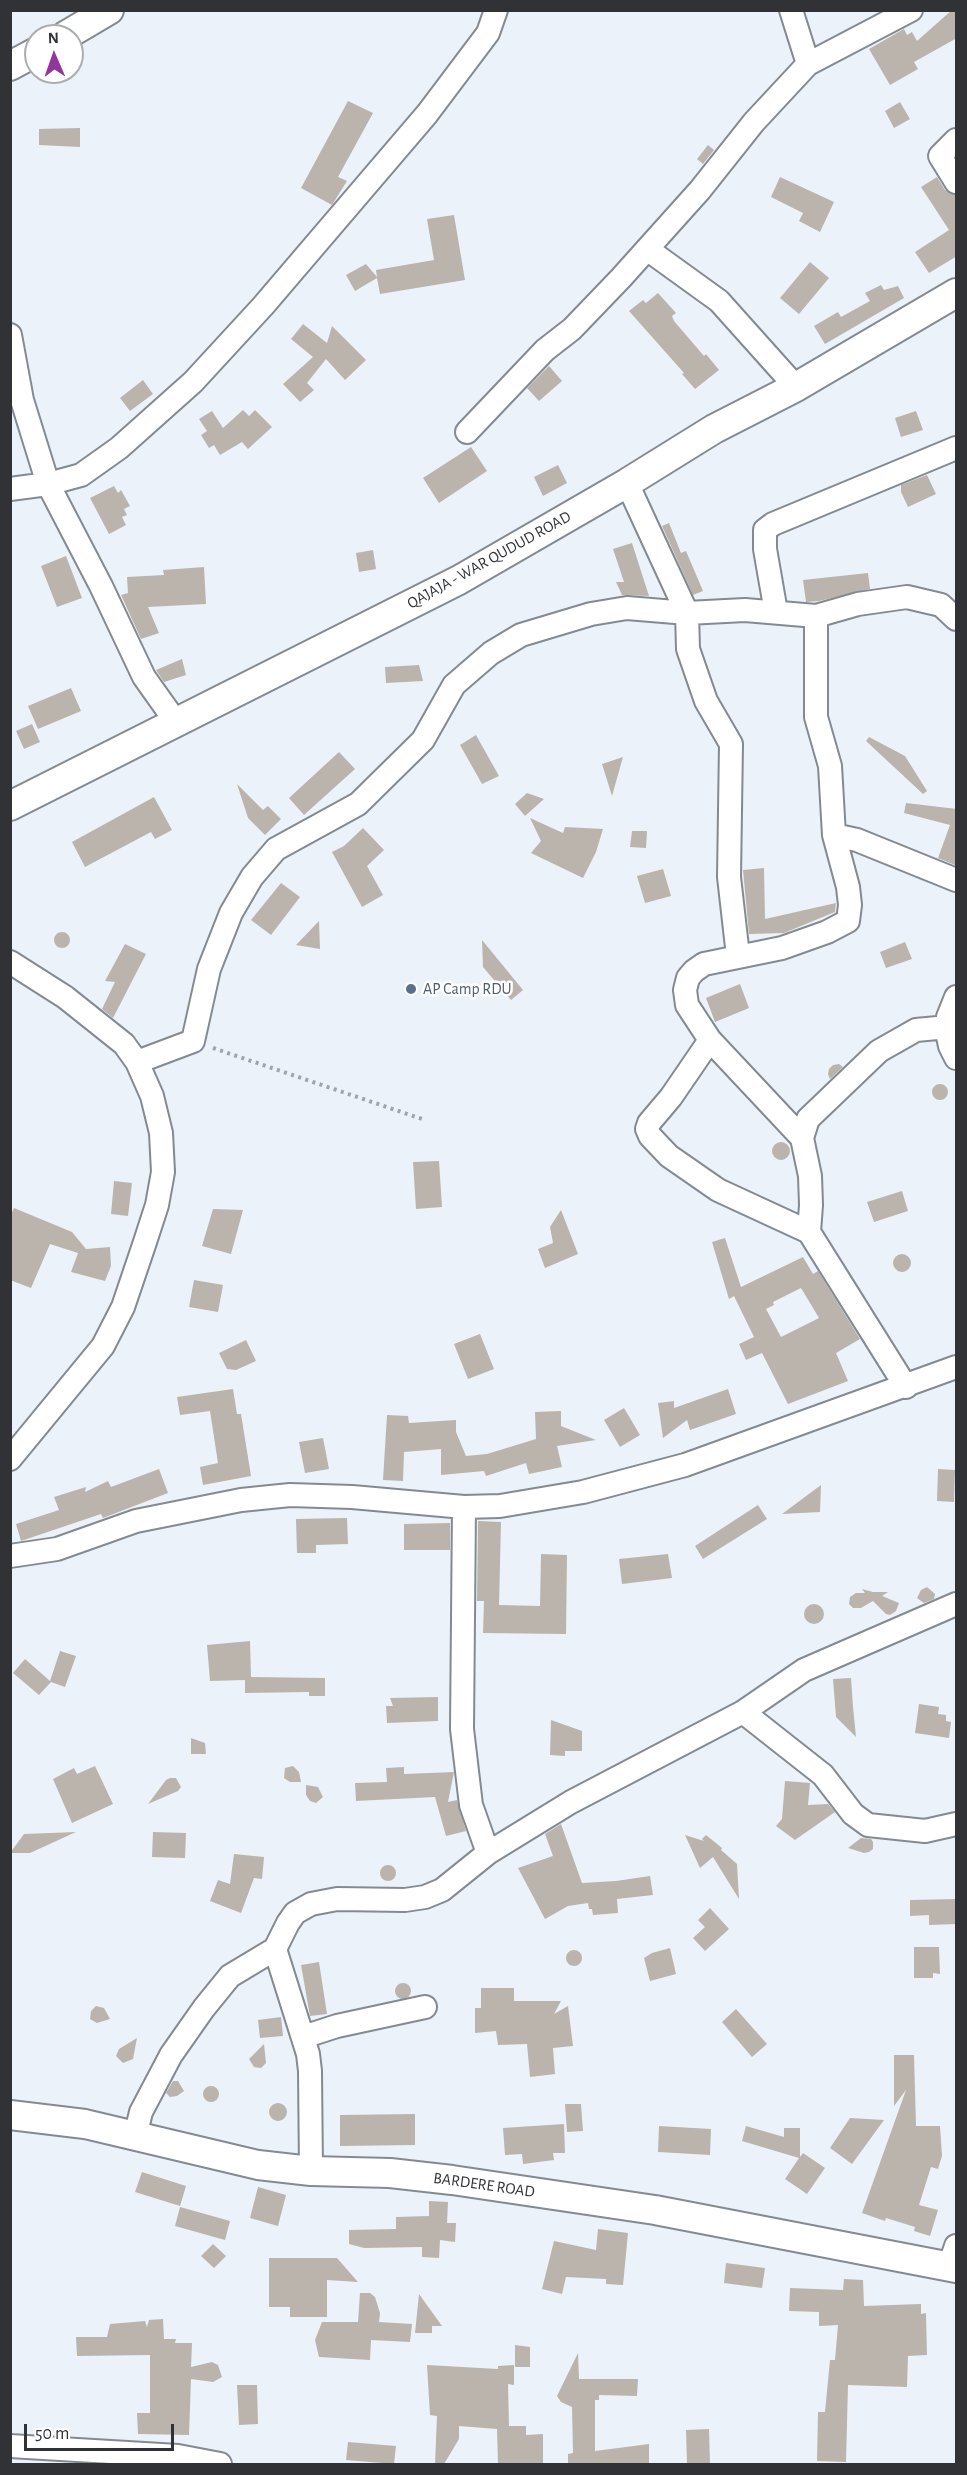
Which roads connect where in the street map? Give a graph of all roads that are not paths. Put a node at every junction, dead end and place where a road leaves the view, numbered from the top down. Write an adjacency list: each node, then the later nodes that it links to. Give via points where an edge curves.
1 (108, 10): 5 (street)
2 (496, 10): 18 (street, via 488,33 427,114 193,382 91,468 81,475)
3 (791, 10): 7 (street)
4 (911, 10): 7 (street)
5 (84, 25)
6 (24, 58): 8 (street)
7 (808, 64): 11 (street)
8 (10, 66)
9 (957, 140): 10 (street, via 940,156)
10 (957, 182)
11 (647, 249): 14 (street, via 719,301); 15 (street)
12 (957, 293): 14 (street, QAJAJA - WAR QUDUD ROAD)
13 (10, 335): 18 (street, via 22,400)
14 (796, 387): 17 (street, QAJAJA - WAR QUDUD ROAD, via 714,429)
15 (467, 432)
16 (957, 448): 20 (street, via 765,530)
17 (627, 483): 21 (street); 24 (street, QAJAJA - WAR QUDUD ROAD, via 459,580)
18 (48, 484): 19 (street); 24 (street, via 144,677)
19 (10, 489)
20 (776, 612): 21 (street); 22 (street)
21 (687, 613): 28 (street, via 688,649 706,701 731,744 729,877); 34 (street, via 627,608 591,614 521,635 491,653 454,685 423,740 358,804 276,849 252,877 231,913 209,969 193,1041)
22 (816, 616): 23 (street, via 858,604 907,597 941,605); 26 (street, via 816,717 830,766)
23 (957, 619)
24 (176, 722): 25 (street, QAJAJA - WAR QUDUD ROAD)
25 (10, 806)
26 (834, 835): 27 (street, via 857,840); 28 (street, via 848,887 848,921 782,948)
27 (957, 880)
28 (738, 956): 32 (street, via 704,964 688,978 687,1005)
29 (10, 962): 34 (street, via 65,997 124,1044)
30 (957, 997): 31 (street)
31 (948, 1027): 33 (street, via 950,1046); 35 (street, via 916,1030 879,1051 808,1119)
32 (710, 1040): 35 (street); 36 (street, via 649,1123 650,1136 669,1156 718,1190)
33 (957, 1058)
34 (137, 1062): 39 (street, via 161,1133 163,1172 157,1205 123,1307 103,1346)
35 (802, 1138): 36 (street, via 810,1176)
36 (809, 1232): 38 (street)
37 (957, 1367): 38 (street)
38 (906, 1387): 40 (street, via 634,1479 539,1500)
39 (10, 1459)
40 (464, 1507): 41 (street, via 290,1495 241,1500 136,1521 57,1548); 45 (street, via 462,1729 471,1805)
41 (10, 1556)
42 (957, 1604): 43 (street, via 804,1670)
43 (743, 1712): 44 (street, via 823,1775 853,1814 868,1825 925,1831); 45 (street, via 570,1802)
44 (957, 1824)
45 (488, 1853): 46 (street, via 442,1890 425,1897 337,1899 312,1904 296,1913)
46 (275, 1949): 48 (street); 50 (street, via 231,1976 204,2008 171,2055 141,2112)
47 (425, 2007): 48 (street)
48 (303, 2037): 51 (street, via 310,2071)
49 (10, 2115): 50 (street, BARDERE ROAD, via 85,2124)
50 (135, 2138): 51 (street, BARDERE ROAD, via 258,2165)
51 (312, 2172): 52 (street, BARDERE ROAD, via 401,2174 610,2203)
52 (954, 2260)
53 (10, 2446): 54 (street, via 178,2456)
54 (220, 2464)

